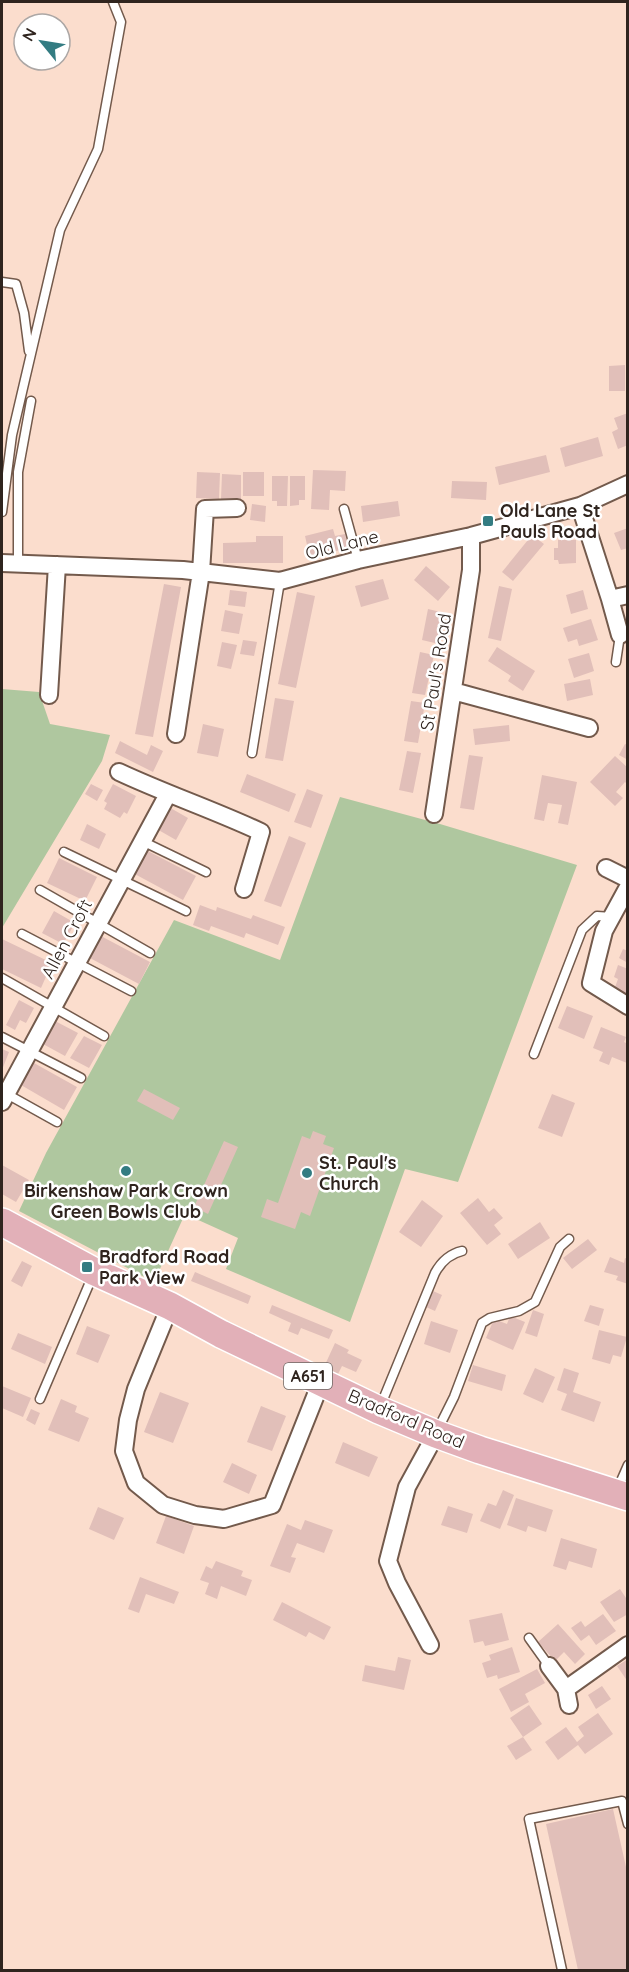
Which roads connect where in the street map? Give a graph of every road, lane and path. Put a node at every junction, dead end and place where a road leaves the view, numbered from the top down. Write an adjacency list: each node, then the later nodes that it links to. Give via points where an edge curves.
1 (113, 2): 3 (lane, via 121,22 98,149 60,230)
2 (2, 282): 3 (lane, via 16,284)
3 (30, 357): 9 (lane, via 12,435)
4 (31, 401): 12 (lane, via 18,472)
5 (627, 484): 6 (street, Old Lane)
6 (580, 506): 10 (street, Old Lane); 17 (street)
7 (237, 508): 14 (street, via 206,509)
8 (344, 509): 11 (lane)
9 (2, 512)
10 (471, 536): 11 (street, Old Lane); 20 (street, St Paul's Road, via 471,570)
11 (358, 560): 15 (street, Old Lane)
12 (10, 563): 13 (street, Old Lane)
13 (57, 564): 14 (street, Old Lane); 21 (street)
14 (201, 572): 15 (street, Old Lane); 23 (street)
15 (280, 581): 24 (lane)
16 (627, 595): 17 (street)
17 (610, 599): 18 (street)
18 (620, 634): 19 (lane)
19 (616, 662)
20 (453, 691): 22 (street); 27 (street, St Paul's Road)
21 (49, 695)
22 (589, 728)
23 (176, 734)
24 (252, 753)
25 (119, 772): 26 (street)
26 (168, 794): 28 (street, Allen Croft); 35 (street, via 261,832)
27 (434, 814)
28 (142, 840): 31 (lane); 33 (street, Allen Croft)
29 (64, 852): 33 (lane)
30 (606, 868): 32 (street)
31 (206, 872)
32 (627, 879)
33 (120, 880): 37 (lane); 39 (street, Allen Croft)
34 (627, 887): 38 (street)
35 (244, 889)
36 (40, 890): 39 (lane)
37 (186, 911)
38 (612, 917): 46 (street, via 604,931 591,983); 50 (lane, via 597,916 582,930)
39 (99, 923): 41 (lane); 42 (street, Allen Croft)
40 (22, 934): 42 (lane)
41 (150, 953)
42 (77, 963): 44 (lane); 45 (street, Allen Croft)
43 (2, 978): 45 (lane)
44 (131, 991)
45 (54, 1006): 48 (lane); 49 (street, Allen Croft)
46 (627, 1006)
47 (2, 1036): 49 (lane)
48 (104, 1036)
49 (28, 1050): 51 (lane); 52 (street, Allen Croft)
50 (534, 1054)
51 (81, 1078)
52 (3, 1096): 53 (lane)
53 (57, 1122)
54 (2, 1222): 57 (main road, Bradford Road / A651)
55 (569, 1239): 62 (lane, via 560,1246 535,1302 482,1323)
56 (462, 1251): 61 (lane, via 444,1260 435,1273)
57 (95, 1272): 58 (main road, Bradford Road / A651); 60 (lane)
58 (170, 1306): 59 (main road, Bradford Road / A651); 59 (street, via 136,1389 123,1451 136,1483 164,1505 224,1519 272,1506)
59 (321, 1382): 61 (main road, Bradford Road / A651)
60 (40, 1399)
61 (379, 1410): 62 (main road, Bradford Road / A651)
62 (436, 1434): 64 (main road, Bradford Road / A651); 66 (street, via 406,1487 388,1561)
63 (627, 1465): 64 (lane)
64 (622, 1495)
65 (529, 1638): 68 (lane)
66 (430, 1645)
67 (627, 1645): 68 (street, via 567,1697)
68 (549, 1666)
69 (627, 1824): 70 (lane, via 622,1801 529,1819)
70 (562, 1971)

